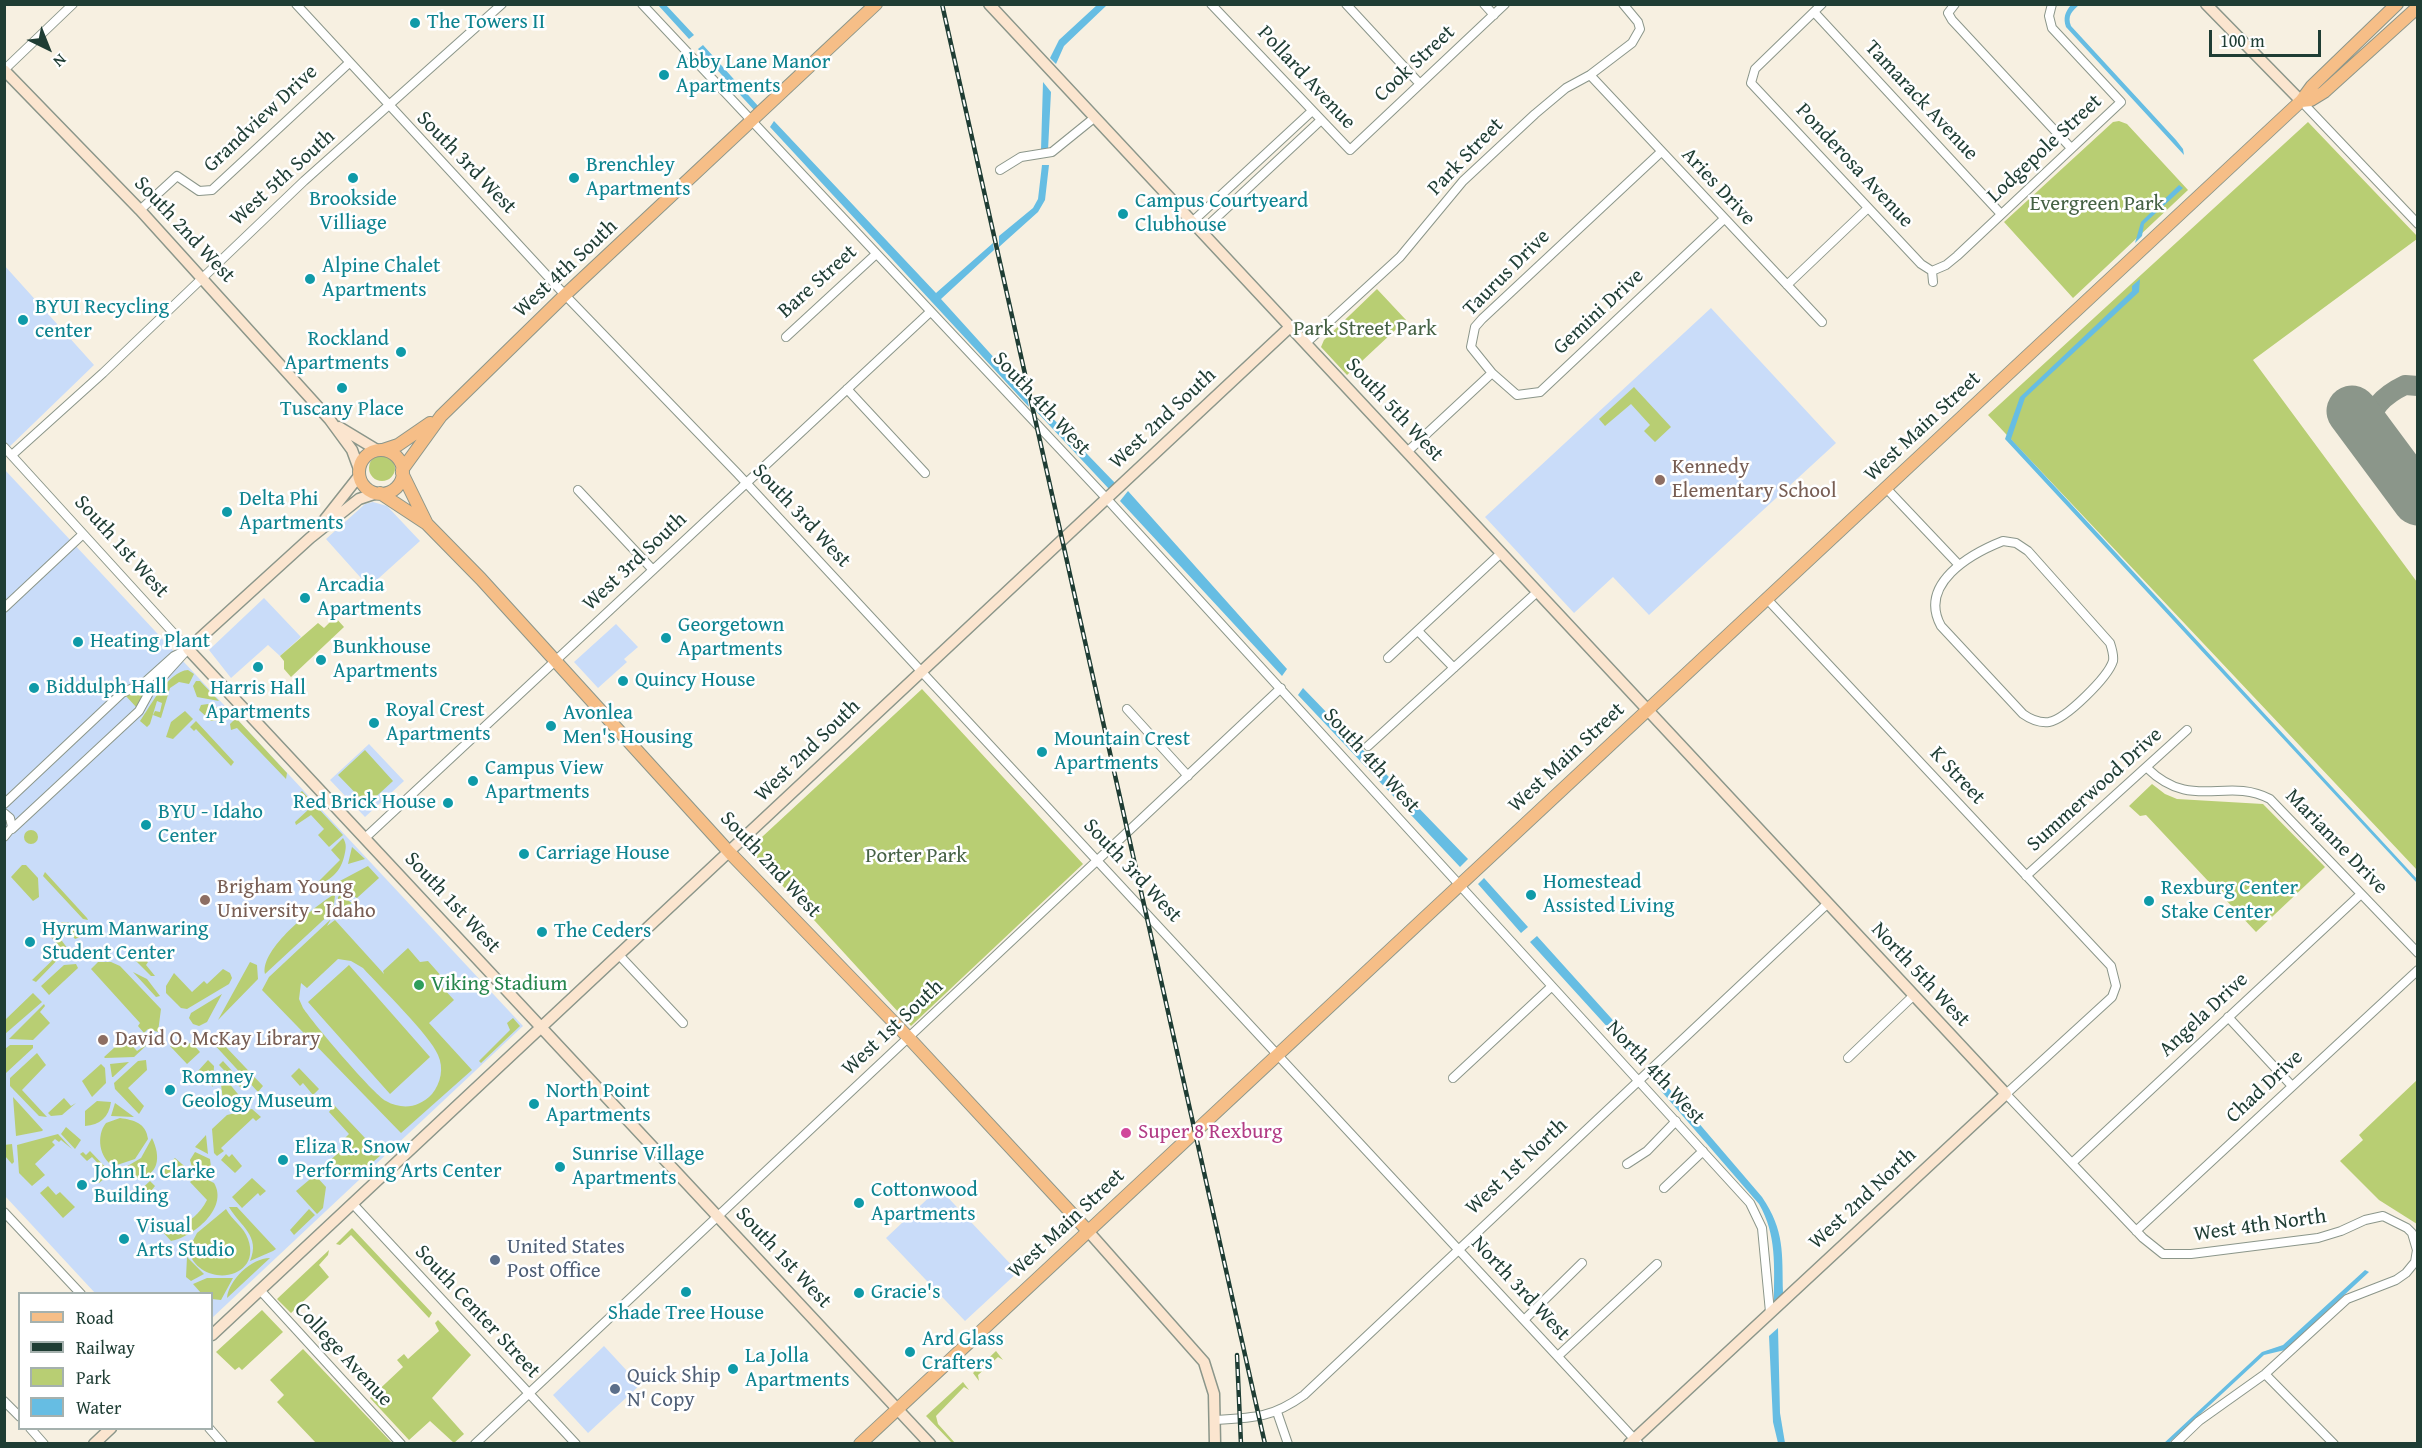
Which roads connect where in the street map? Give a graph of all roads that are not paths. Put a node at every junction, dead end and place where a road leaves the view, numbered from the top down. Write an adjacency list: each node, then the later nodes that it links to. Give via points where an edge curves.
1 (73, 4): 21 (street)
2 (296, 4): 20 (street, South 3rd West)
3 (502, 4): 25 (street, West 5th South)
4 (642, 4): 29 (street, South 4th West)
5 (876, 4): 29 (main road, West 4th South)
6 (989, 4): 27 (street, South 5th West)
7 (1211, 4): 26 (street, Pollard Avenue)
8 (1346, 4): 23 (street)
9 (1484, 4): 19 (street)
10 (1504, 4): 19 (street, Cook Street)
11 (1623, 4): 22 (street, Park Street, via 1638,22 1639,34)
12 (1822, 4): 18 (street)
13 (1955, 4): 30 (street, via 1948,13 1952,20)
14 (2052, 4): 30 (street, Lodgepole Street, via 2052,28 2121,102)
15 (2206, 4): 24 (street)
16 (2397, 4): 24 (main road, West Main Street)
17 (2418, 7): 24 (main road, West Main Street, via 2324,92)
18 (1814, 12): 34 (street, Ponderosa Avenue, via 1755,69 1751,83); 36 (street, Tamarack Avenue)
19 (1494, 15): 23 (street, Cook Street)
20 (349, 63): 25 (street, South 3rd West); 35 (street, Grandview Drive, via 212,190 199,191 177,176)
21 (4, 70): 35 (street, South 2nd West)
22 (1590, 75): 32 (street, Aries Drive); 51 (street, Park Street, via 1566,88 1463,181 1400,256)
23 (1420, 84): 31 (street, Cook Street)
24 (2301, 101): 39 (street); 64 (main road, West Main Street)
25 (389, 108): 43 (street, West 5th South, via 304,181); 46 (street, South 3rd West)
26 (1312, 111): 28 (street, Pollard Avenue); 38 (street)
27 (1094, 117): 33 (street, via 1052,152 1021,157); 38 (street, South 5th West)
28 (1321, 120): 31 (street, Pollard Avenue); 40 (street)
29 (753, 123): 41 (street, South 4th West); 46 (main road, West 4th South)
30 (2071, 148): 36 (street, Lodgepole Street)
31 (1350, 150)
32 (1661, 152): 37 (street, Aries Drive); 52 (street, Taurus Drive, via 1475,327 1471,347)
33 (1000, 170)
34 (1868, 208): 42 (street, Ponderosa Avenue); 45 (street)
35 (140, 210): 43 (street, South 2nd West)
36 (2001, 214): 42 (street, Lodgepole Street, via 1946,265)
37 (1724, 219): 45 (street, Aries Drive); 52 (street, Gemini Drive, via 1540,392 1517,395)
38 (1192, 222): 40 (street, South 5th West)
39 (2418, 224)
40 (1201, 232): 49 (street, South 5th West)
41 (875, 255): 47 (street, South 4th West); 50 (street, Bare Street)
42 (1932, 272): 44 (street)
43 (202, 278): 55 (street, South 2nd West); 59 (street, West 5th South)
44 (1933, 282)
45 (1787, 285): 48 (street, Aries Drive)
46 (565, 295): 54 (main road, West 4th South); 63 (street, South 3rd West)
47 (929, 313): 53 (street, West 3rd South); 67 (street, South 4th West)
48 (1822, 322)
49 (1290, 327): 51 (street, South 5th West); 67 (street, West 2nd South)
50 (786, 337)
51 (1306, 344): 58 (street, South 5th West)
52 (1492, 373): 58 (street)
53 (847, 389): 62 (street); 63 (street, West 3rd South)
54 (441, 416): 57 (main road, West 4th South, via 405,441); 60 (main road, West 4th South)
55 (330, 420): 57 (street, South 2nd West); 61 (street, South 2nd West, via 352,450)
56 (4, 447): 59 (street, South 1st West)
57 (380, 450): 60 (main road, via 398,459); 61 (main road, via 365,457)
58 (1407, 452): 71 (street, South 5th West)
59 (12, 455): 69 (street, South 1st West)
60 (402, 471): 66 (main road, via 395,487); 68 (main road, South 2nd West)
61 (359, 472): 66 (main road, via 366,487); 70 (street)
62 (926, 473)
63 (747, 483): 73 (street, West 3rd South); 82 (street, South 3rd West)
64 (1886, 488): 72 (street); 75 (main road, West Main Street)
65 (578, 490): 73 (street)
66 (379, 493): 68 (main road, South 2nd West); 70 (street, via 359,499)
67 (1107, 499): 82 (street, West 2nd South); 83 (street, South 4th West)
68 (427, 524): 80 (main road, South 2nd West)
69 (83, 534): 76 (street); 78 (street, South 1st West)
70 (310, 538): 78 (street)
71 (1500, 554): 74 (street, South 5th West); 77 (street)
72 (1958, 564): 72 (street, via 2003,541 2016,543 2028,551 2110,643 2112,665 2067,711 2048,722 2030,719 1936,618 1935,595)
73 (653, 570): 80 (street, West 3rd South)
74 (1536, 592): 81 (street); 85 (street, South 5th West)
75 (1767, 599): 85 (main road, West Main Street); 97 (street, K Street)
76 (4, 608)
77 (1418, 631): 79 (street); 81 (street)
78 (188, 649): 90 (street, via 174,656 144,683 122,693); 92 (street, via 150,691 139,711); 94 (street, South 1st West)
79 (1388, 658)
80 (556, 660): 94 (street, West 3rd South); 95 (main road, South 2nd West)
81 (1454, 668): 87 (street)
82 (921, 670): 95 (street, West 2nd South); 96 (street, South 3rd West)
83 (1281, 688): 89 (street, West 1st South); 98 (street, South 4th West)
84 (1127, 710): 89 (street)
85 (1647, 710): 98 (main road, West Main Street); 100 (street, North 5th West)
86 (2187, 730): 88 (street, Summerwood Drive)
87 (1368, 746)
88 (2147, 768): 97 (street, Summerwood Drive); 99 (street, Marianne Drive, via 2164,783 2183,790 2248,792 2270,799)
89 (1188, 776): 96 (street, West 1st South)
90 (4, 804)
91 (4, 813): 92 (street, via 10,818)
92 (12, 829): 93 (street)
93 (4, 837)
94 (365, 838): 109 (street, South 1st West)
95 (730, 852): 102 (street, West 2nd South); 110 (main road, South 2nd West)
96 (1098, 861): 110 (street, West 1st South); 111 (street, South 3rd West)
97 (2026, 876): 104 (street, K Street, via 2103,955)
98 (1460, 884): 105 (street, North 4th West); 111 (main road, West Main Street)
99 (2361, 894): 101 (street, Marianne Drive); 107 (street, Angela Drive)
100 (1827, 904): 106 (street, North 5th West); 114 (street, West 1st North)
101 (2418, 953)
102 (620, 956): 108 (street); 109 (street, West 2nd South)
103 (2418, 970): 115 (street, Chad Drive)
104 (2116, 981): 116 (street, West 2nd North, via 2112,997)
105 (1551, 987): 113 (street); 114 (street, North 4th West)
106 (1913, 996): 112 (street); 116 (street, North 5th West)
107 (2228, 1017): 115 (street); 119 (street, Angela Drive)
108 (683, 1023)
109 (542, 1028): 122 (street, West 2nd South); 124 (street, South 1st West)
110 (908, 1037): 124 (street, West 1st South); 125 (main road, South 2nd West)
111 (1278, 1054): 125 (main road, West Main Street); 127 (street, North 3rd West)
112 (1848, 1058)
113 (1453, 1078)
114 (1637, 1081): 117 (street, North 4th West); 127 (street, West 1st North)
115 (2292, 1086): 126 (street, Chad Drive)
116 (2006, 1094): 119 (street, North 5th West); 133 (street, West 2nd North)
117 (1676, 1121): 118 (street, North 4th West); 120 (street, via 1647,1151)
118 (1704, 1152): 121 (street); 133 (street, North 4th West, via 1750,1203 1760,1222)
119 (2072, 1163): 126 (street, North 5th West)
120 (1627, 1164)
121 (1664, 1188)
122 (353, 1204): 131 (street, West 2nd South); 138 (street, South Center Street)
123 (4, 1212): 132 (street)
124 (717, 1216): 138 (street, West 1st South); 140 (street, South 1st West)
125 (1088, 1231): 140 (main road, West Main Street); 143 (street, via 1190,1344 1209,1372)
126 (2136, 1231): 128 (street, North 5th West, via 2158,1252)
127 (1458, 1248): 134 (street, North 3rd West); 141 (street, West 1st North, via 1312,1388)
128 (2172, 1255): 137 (street, West 4th North, via 2318,1238 2383,1216 2400,1222 2412,1233 2417,1256 2406,1273 2347,1299)
129 (1582, 1263): 134 (street)
130 (1657, 1264): 136 (street)
131 (260, 1290): 135 (street, West 2nd South); 151 (street, College Avenue)
132 (80, 1292)
133 (1770, 1312): 147 (street, West 2nd North)
134 (1524, 1320): 136 (street, North 3rd West)
135 (213, 1334)
136 (1558, 1356): 147 (street, North 3rd West)
137 (2265, 1374): 158 (street, West 4th North); 159 (street)
138 (528, 1394): 152 (street, West 1st South); 153 (street, South Center Street)
139 (4, 1401): 142 (street)
140 (898, 1408): 154 (main road, West Main Street); 155 (street, South 1st West)
141 (1277, 1412): 143 (street, West 1st North, via 1263,1417); 157 (street)
142 (18, 1415)
143 (1215, 1420): 156 (street)
144 (32, 1430): 148 (street)
145 (109, 1430): 149 (street)
146 (211, 1430): 150 (street)
147 (1634, 1442)
148 (44, 1443)
149 (94, 1443)
150 (223, 1443)
151 (401, 1443)
152 (475, 1443)
153 (576, 1443)
154 (860, 1443)
155 (930, 1443)
156 (1215, 1443)
157 (1288, 1443)
158 (2175, 1443)
159 (2334, 1443)

